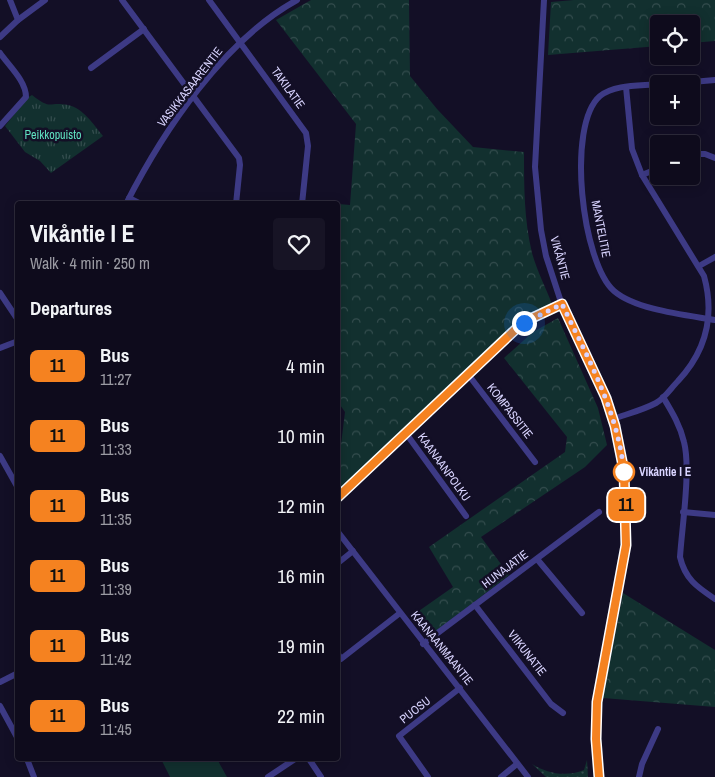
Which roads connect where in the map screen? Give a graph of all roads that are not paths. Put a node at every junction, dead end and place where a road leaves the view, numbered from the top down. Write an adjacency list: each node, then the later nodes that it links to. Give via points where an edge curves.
1 (10, 0): 7 (street)
2 (45, 0): 7 (street)
3 (122, 0): 8 (street)
4 (209, 0): 10 (street, TAKILATIE)
5 (544, 0): 29 (street, VIKÅNTIE, via 536,124 536,188 546,256)
6 (294, 1): 10 (street, VASIKKASAARENTIE)
7 (18, 20): 9 (street)
8 (144, 29): 12 (street); 17 (street)
9 (0, 37)
10 (241, 43): 17 (street, VASIKKASAARENTIE); 25 (street, TAKILATIE, via 306,133 308,146)
11 (0, 54): 18 (street, via 26,93)
12 (91, 68)
13 (715, 80): 14 (street)
14 (700, 81)
15 (650, 85): 16 (street, MANTELITIE)
16 (626, 87): 22 (street, via 632,149); 31 (street, MANTELITIE, via 600,96 590,110 584,130 582,182 586,221 596,264 608,284 626,299)
17 (193, 98): 23 (street, VASIKKASAARENTIE); 24 (street, via 240,162)
18 (0, 126)
19 (700, 154): 20 (street)
20 (715, 158)
21 (650, 172): 22 (street)
22 (642, 175): 27 (street)
23 (128, 201)
24 (236, 201)
25 (302, 201)
26 (715, 257): 27 (street)
27 (698, 266): 31 (street, via 711,297)
28 (0, 293): 30 (street)
29 (562, 304): 34 (street, via 524,323); 36 (street, VIKÅNTIE, via 599,379)
30 (15, 316)
31 (713, 320): 35 (street, via 699,355)
32 (15, 342): 33 (street)
33 (0, 348)
34 (467, 373): 37 (street); 39 (street, KOMPASSITIE)
35 (663, 397): 36 (street, via 652,405); 43 (street, via 677,421 685,445)
36 (613, 419): 73 (street, VIKÅNTIE, via 624,471 626,545 598,685 596,739)
37 (405, 432): 41 (street); 45 (street, KAANAANPOLKU)
38 (0, 456): 40 (street)
39 (535, 462)
40 (15, 483)
41 (340, 495)
42 (599, 512): 48 (street, HUNAJATIE)
43 (683, 512): 44 (street); 50 (street, via 680,557 684,571 698,588)
44 (715, 515)
45 (466, 516)
46 (340, 535): 47 (street, KAANAANMAANTIE)
47 (353, 551): 49 (street); 52 (street, KAANAANMAANTIE)
48 (537, 559): 51 (street, HUNAJATIE); 53 (street)
49 (340, 561)
50 (715, 599)
51 (475, 605): 54 (street, HUNAJATIE); 60 (street, VIIKUNATIE, via 552,704)
52 (400, 613): 54 (street, KAANAANMAANTIE); 55 (street)
53 (582, 613)
54 (424, 644): 58 (street, KAANAANMAANTIE)
55 (340, 657)
56 (15, 674): 57 (street)
57 (0, 682)
58 (460, 688): 66 (street, KAANAANMAANTIE); 70 (street, PUOSU, via 399,736)
59 (0, 706): 62 (street)
60 (563, 713)
61 (658, 730): 74 (street)
62 (15, 734)
63 (29, 761): 67 (street)
64 (292, 761): 68 (street)
65 (310, 761): 69 (street)
66 (517, 764): 71 (street); 72 (street, KAANAANMAANTIE)
67 (34, 777)
68 (268, 777)
69 (321, 777)
70 (428, 777)
71 (500, 777)
72 (528, 777)
73 (599, 777)
74 (639, 777)

